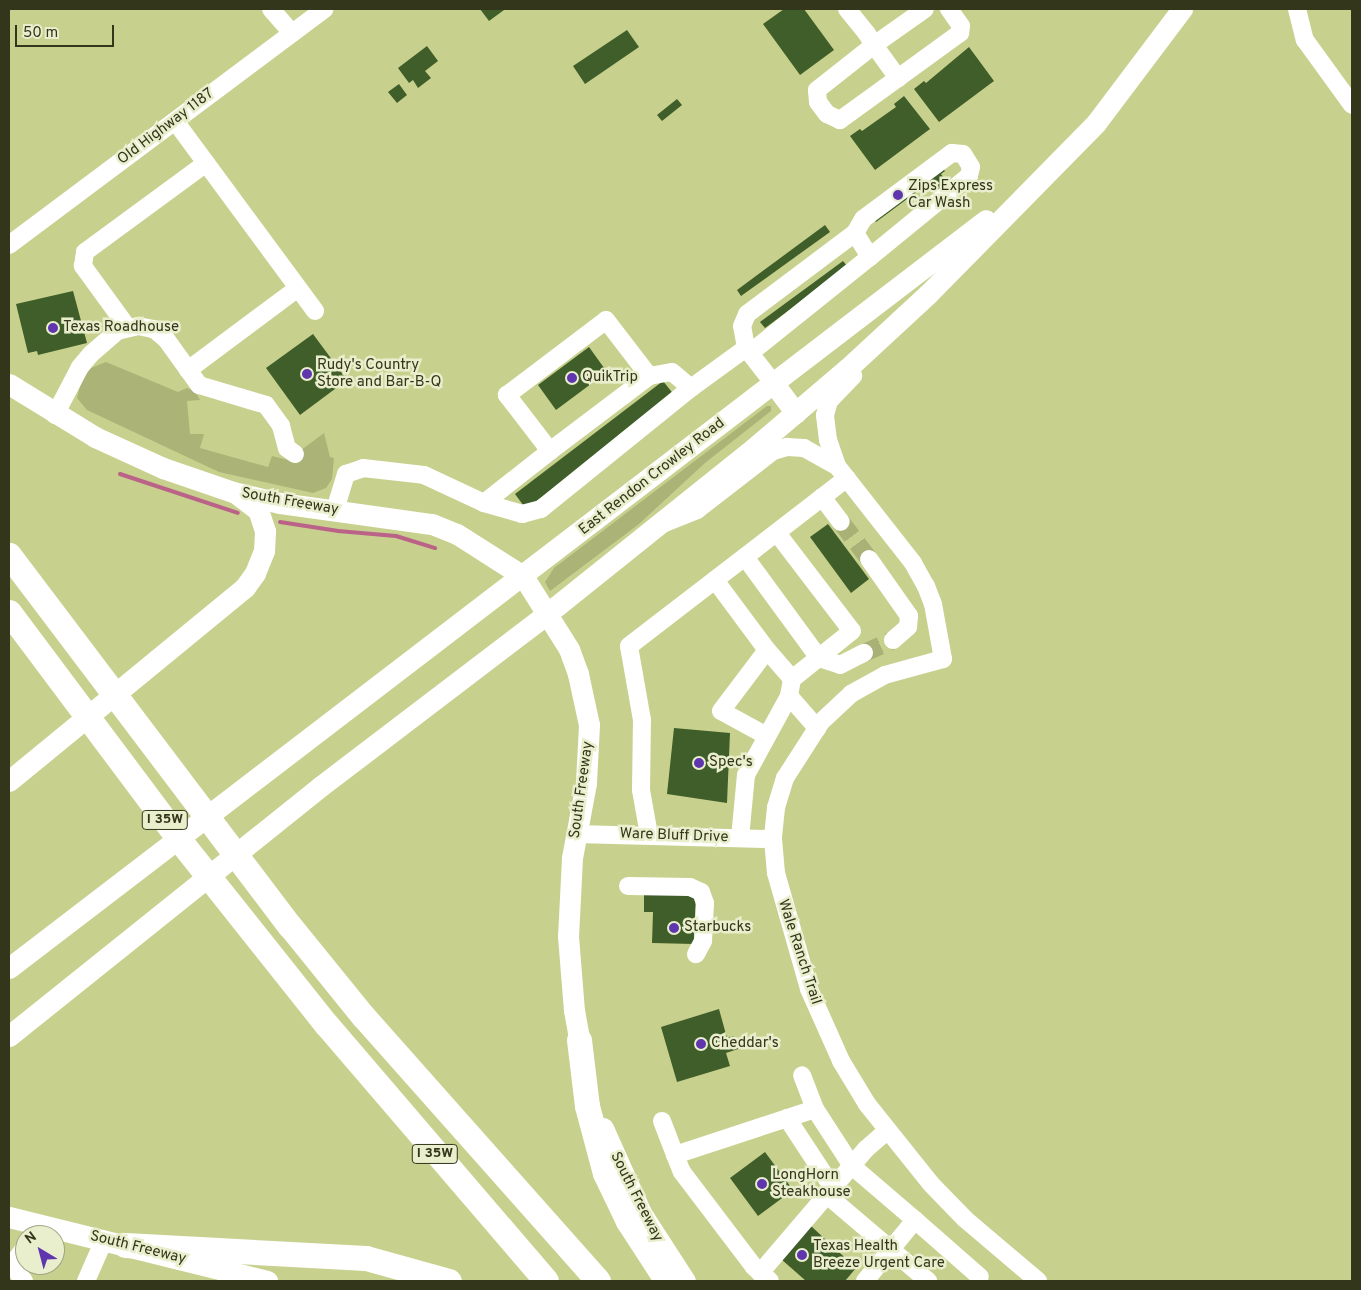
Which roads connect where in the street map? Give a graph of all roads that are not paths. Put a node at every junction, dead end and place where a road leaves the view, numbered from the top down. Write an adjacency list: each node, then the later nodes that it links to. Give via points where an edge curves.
1 (271, 9): 8 (street)
2 (324, 9): 8 (street, Old Highway 1187)
3 (847, 9): 9 (street)
4 (925, 9): 9 (street)
5 (949, 9): 10 (street, via 961,26 960,33)
6 (1182, 9): 14 (main road, East Rendon Crowley Road, via 1096,123)
7 (1297, 9): 11 (street, via 1305,40)
8 (292, 33): 12 (street, Old Highway 1187)
9 (870, 40): 10 (street); 10 (street, via 821,86 815,96 818,102 827,114 840,120)
10 (898, 78)
11 (1352, 104)
12 (175, 121): 13 (street); 16 (street, Old Highway 1187)
13 (206, 163): 18 (street); 21 (street, via 86,252 82,260 83,266)
14 (1039, 182): 20 (main road, East Rendon Crowley Road); 26 (main road, East Rendon Crowley Road, via 913,274)
15 (855, 234): 17 (street); 17 (street, via 863,219 952,153 958,151 966,158 971,167 969,176 961,185); 22 (street, via 747,314 742,326)
16 (9, 245)
17 (870, 257): 22 (street)
18 (298, 288): 19 (street); 23 (street)
19 (315, 312)
20 (897, 322): 28 (main road, East Rendon Crowley Road); 32 (street, via 882,345 829,401 825,426)
21 (128, 328): 23 (street, via 154,329 166,339); 29 (street, via 118,331 80,367)
22 (748, 350): 26 (street); 27 (street)
23 (188, 370): 31 (street, via 199,385 266,405 281,426 288,448)
24 (649, 376): 27 (street, via 672,372); 30 (street); 30 (street, via 606,320 507,395)
25 (9, 384): 29 (main road, South Freeway)
26 (774, 384): 28 (main road); 43 (main road, East Rendon Crowley Road)
27 (691, 388): 35 (street, via 541,509 522,514)
28 (796, 413): 38 (main road, East Rendon Crowley Road)
29 (55, 415): 33 (main road, South Freeway, via 163,468)
30 (550, 452): 35 (street)
31 (295, 454)
32 (842, 472): 34 (street); 38 (street, via 804,448 787,447 773,451 697,510); 52 (street, Wale Ranch Trail, via 913,562 926,586 933,604 943,659 885,675 851,694)
33 (232, 492): 36 (main road, South Freeway, via 280,503); 54 (main road, via 258,510 265,531 264,551 256,572 245,587)
34 (822, 497): 37 (street); 39 (street)
35 (484, 503): 36 (street, via 424,476 363,468 346,474)
36 (335, 510): 43 (main road, South Freeway, via 432,524 465,538)
37 (841, 522)
38 (658, 525): 46 (main road, East Rendon Crowley Road)
39 (776, 533): 41 (street); 50 (street, via 852,631)
40 (9, 555): 86 (highway, I 35W, via 290,926 363,1016)
41 (745, 557): 44 (street); 50 (street)
42 (869, 559): 47 (street, via 909,616 908,626)
43 (523, 576): 46 (main road, South Freeway); 61 (main road, East Rendon Crowley Road)
44 (715, 580): 48 (street); 56 (street, via 629,646 642,720 641,790)
45 (9, 612): 85 (highway, I 35W, via 181,842 326,1024)
46 (548, 613): 55 (main road, South Freeway, via 578,674 589,726 589,753); 62 (main road, East Rendon Crowley Road, via 321,786)
47 (893, 640)
48 (767, 650): 51 (street); 53 (street, via 721,711)
49 (864, 653): 50 (street, via 840,664)
50 (819, 658): 51 (street)
51 (791, 688): 52 (street); 53 (street)
52 (817, 728): 58 (street, Wale Ranch Trail, via 785,778 776,808)
53 (767, 736): 57 (street, via 746,775)
54 (9, 781)
55 (576, 834): 56 (street, Ware Bluff Drive); 63 (main road, South Freeway, via 568,936)
56 (649, 835): 57 (street, Ware Bluff Drive)
57 (740, 838): 58 (street, Ware Bluff Drive)
58 (773, 839): 68 (street, Wale Ranch Trail, via 776,873 787,919 809,989 841,1062)
59 (628, 886): 60 (street, via 690,887 701,892 704,903 703,942)
60 (696, 954)
61 (9, 968)
62 (9, 1036)
63 (579, 1040): 87 (highway, via 587,1106 606,1173 628,1222); 88 (main road, South Freeway, via 610,1149 657,1240)
64 (802, 1074): 65 (street)
65 (815, 1109): 66 (street); 70 (street)
66 (787, 1118): 69 (street); 71 (street)
67 (662, 1121): 69 (street)
68 (887, 1131): 70 (street); 91 (street, Wale Ranch Trail, via 965,1219)
69 (674, 1155): 79 (street, via 682,1172)
70 (852, 1166): 71 (street); 73 (street)
71 (830, 1191): 77 (street); 79 (street)
72 (9, 1217): 74 (main road, South Freeway)
73 (915, 1220): 77 (street); 80 (street)
74 (26, 1225)
75 (65, 1234): 76 (main road, South Freeway)
76 (115, 1242): 82 (street); 83 (main road, South Freeway); 84 (highway, via 366,1258)
77 (890, 1250): 89 (street); 90 (street)
78 (10, 1265): 81 (street)
79 (765, 1277)
80 (980, 1277)
81 (24, 1281)
82 (86, 1281)
83 (267, 1281)
84 (449, 1281)
85 (546, 1281)
86 (598, 1281)
87 (668, 1281)
88 (685, 1281)
89 (865, 1281)
90 (928, 1281)
91 (1038, 1281)

